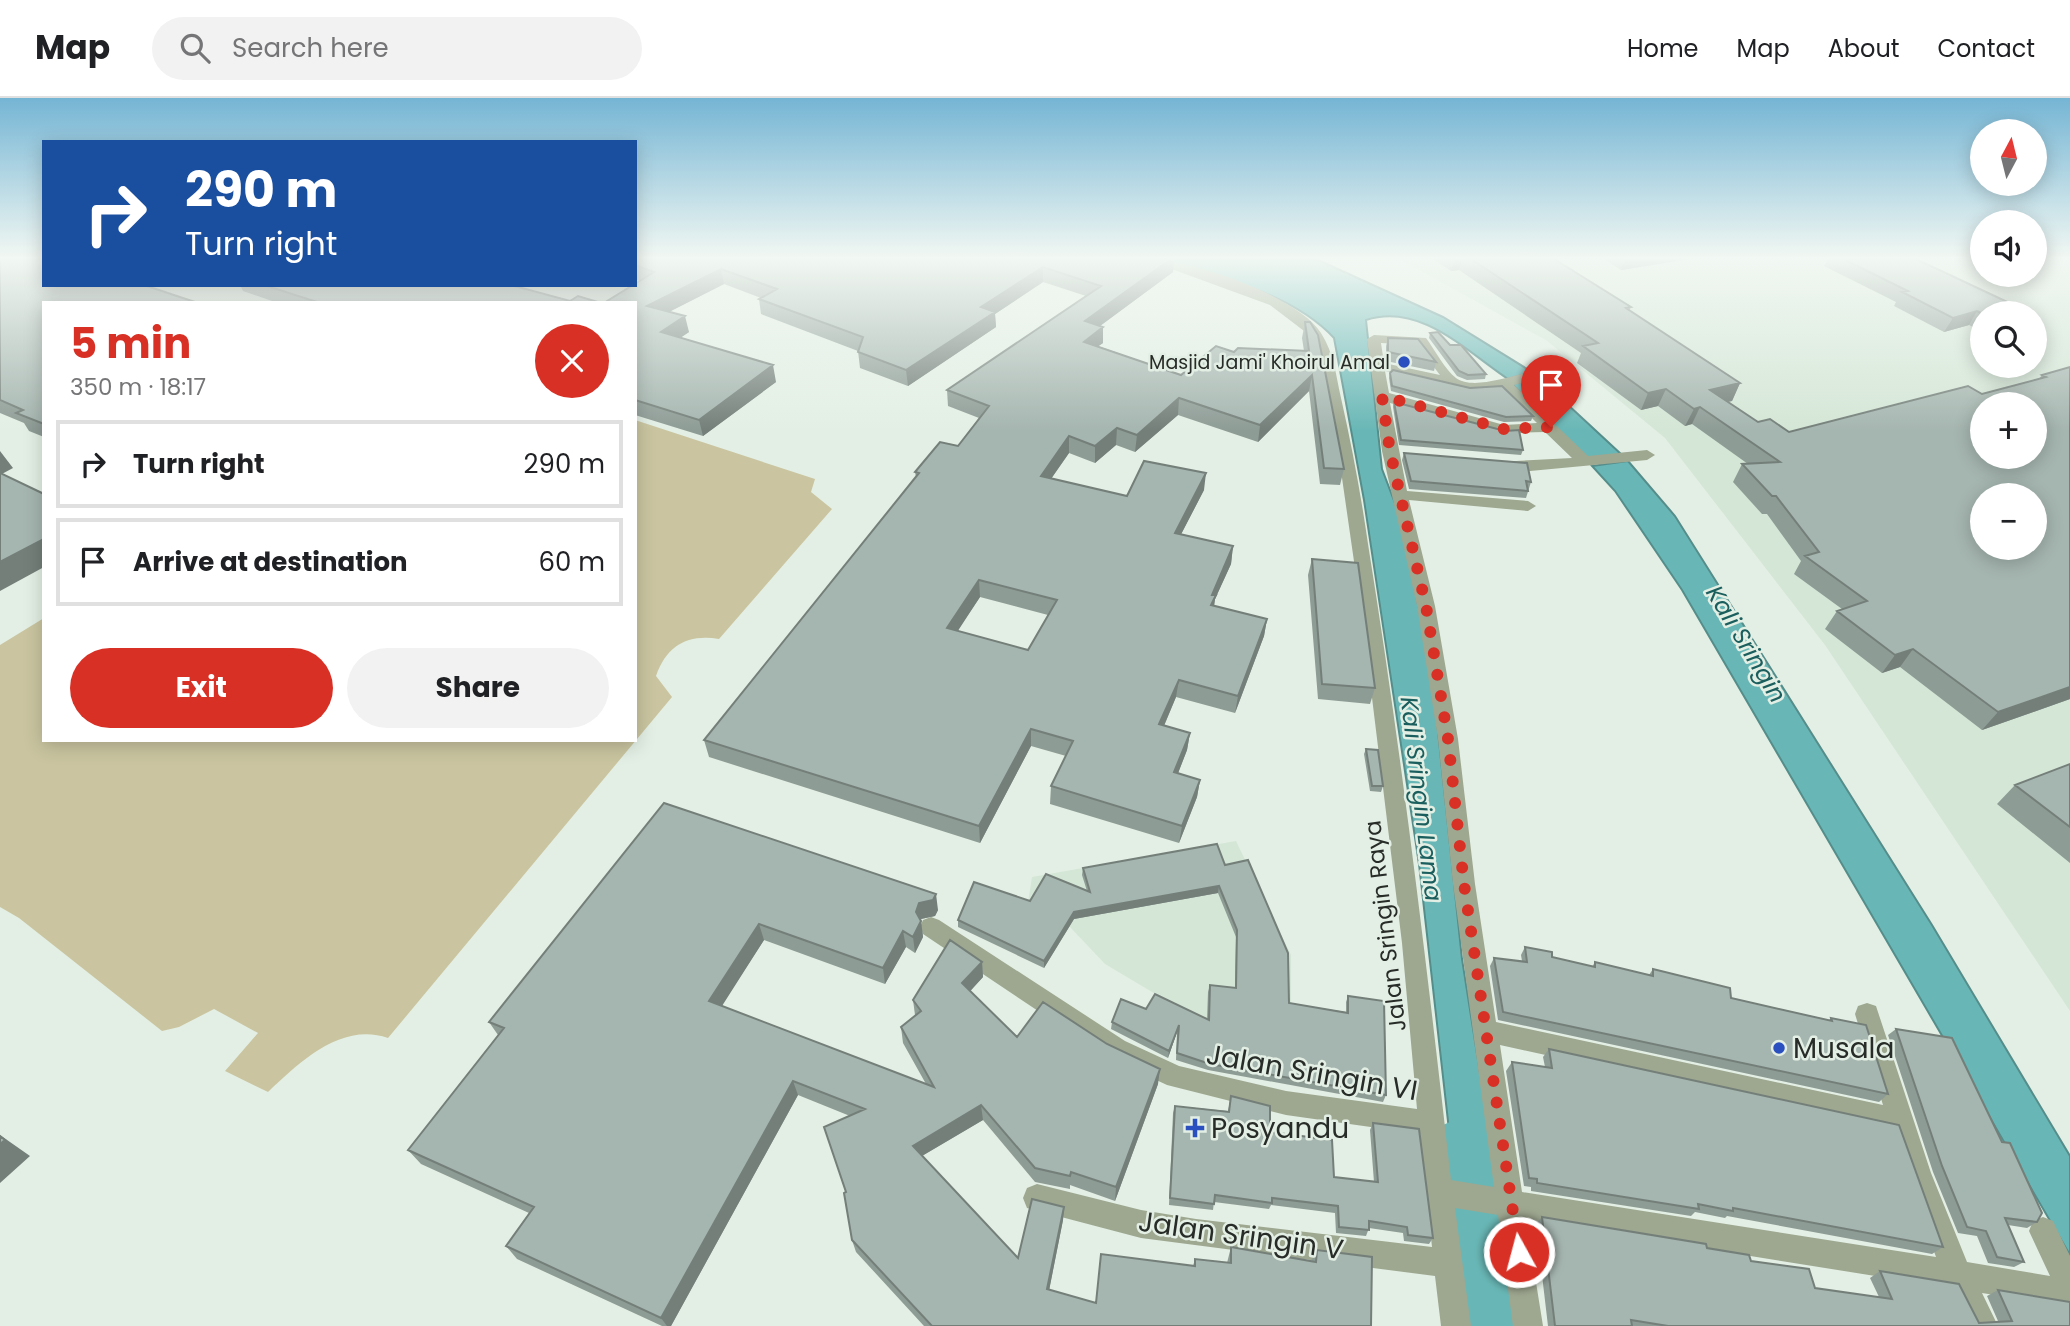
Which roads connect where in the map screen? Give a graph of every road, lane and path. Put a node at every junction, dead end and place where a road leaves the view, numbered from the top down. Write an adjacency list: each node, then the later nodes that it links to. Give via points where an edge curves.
1 (1299, 316): 17 (street, Jalan Sringin Raya, via 1321,341 1344,446 1413,943)
2 (1377, 365): 4 (street); 4 (street, via 1375,337 1417,340); 6 (street)
3 (1557, 372): 5 (street)
4 (1452, 382): 5 (street, via 1469,386)
5 (1505, 383): 7 (street)
6 (1382, 396): 7 (street, via 1504,429); 11 (street)
7 (1551, 427): 9 (street)
8 (1640, 456): 9 (street)
9 (1588, 462): 10 (street)
10 (1484, 464)
11 (1401, 495): 12 (street); 15 (street, via 1437,673)
12 (1528, 506)
13 (931, 927): 17 (street, Jalan Sringin VI, via 1116,1049 1176,1077 1297,1105)
14 (1867, 1014): 16 (street)
15 (1488, 1031): 16 (street); 20 (street)
16 (1900, 1121): 23 (street)
17 (1432, 1123): 18 (street, Jalan Sringin Raya)
18 (1442, 1193): 20 (street); 22 (street, Jalan Sringin Raya)
19 (1037, 1198): 22 (street, Jalan Sringin V, via 1196,1233)
20 (1504, 1202): 23 (street); 27 (street)
21 (2043, 1231): 24 (street)
22 (1447, 1263): 26 (street, Jalan Sringin Raya)
23 (1955, 1274): 25 (street); 28 (street)
24 (2070, 1286)
25 (2070, 1293)
26 (1457, 1326)
27 (1528, 1326)
28 (1983, 1326)

